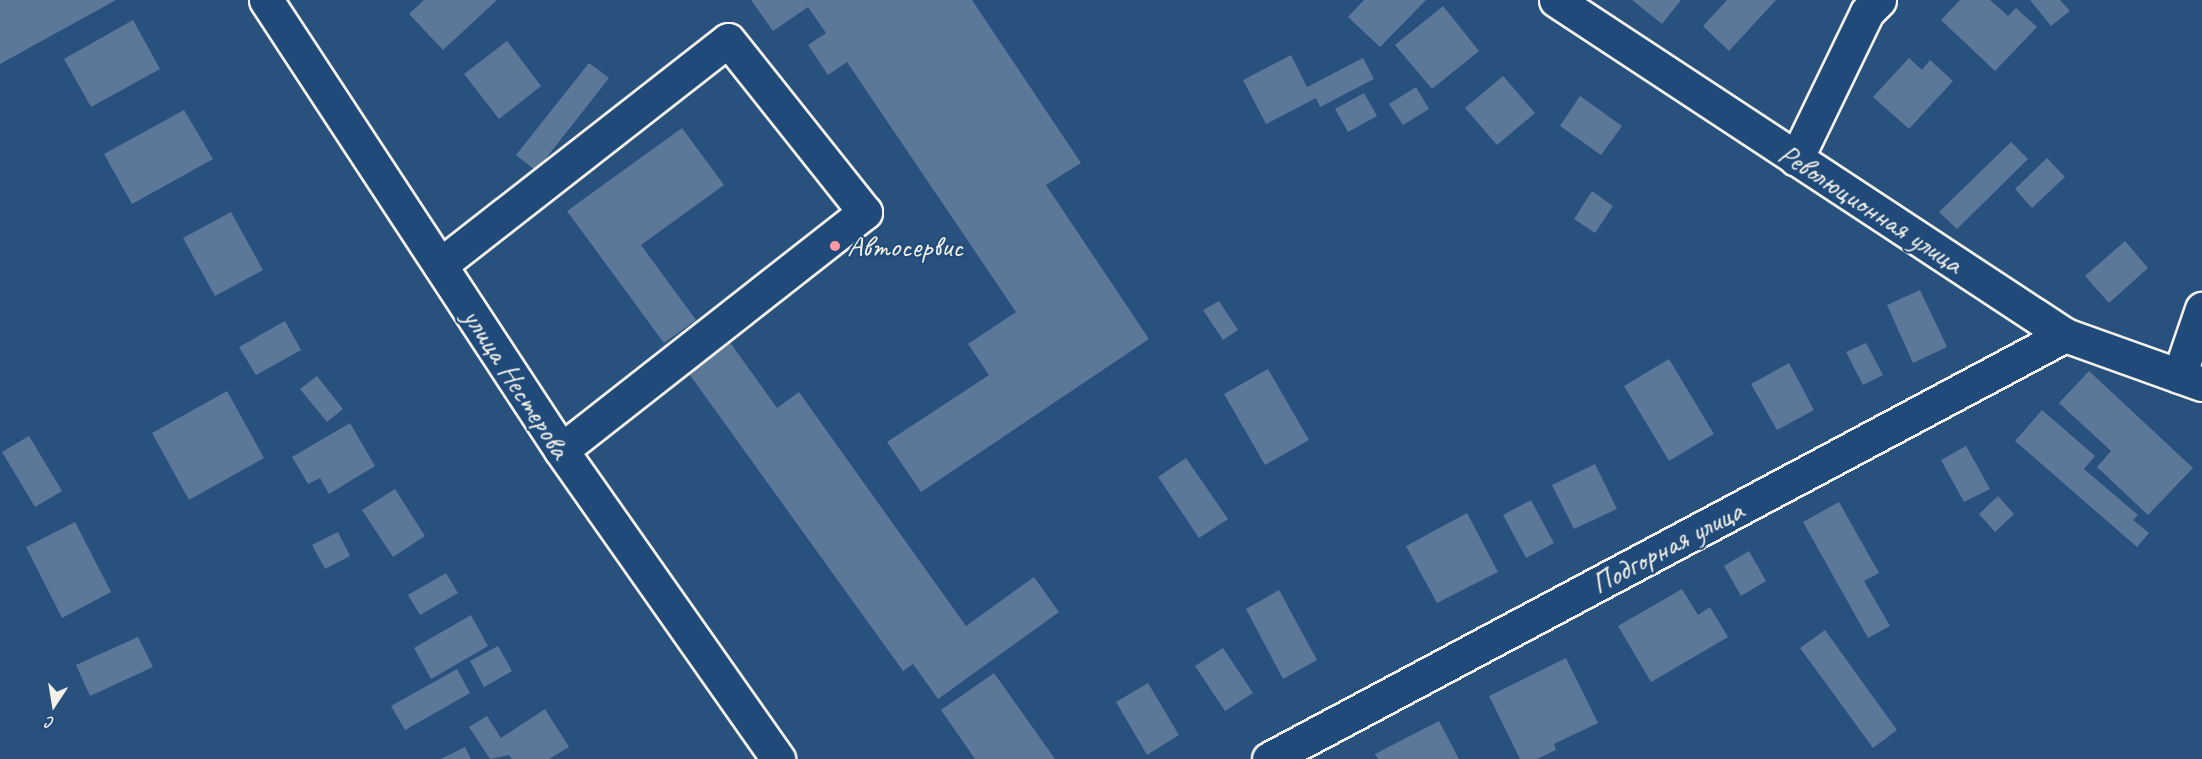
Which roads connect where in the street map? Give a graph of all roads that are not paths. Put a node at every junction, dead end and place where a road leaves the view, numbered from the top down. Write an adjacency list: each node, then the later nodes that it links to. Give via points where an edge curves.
1 (266, 0): 5 (street, улица Нестерова)
2 (1556, 0): 4 (street, Революционная улица)
3 (1880, 0): 4 (street, via 1867,12)
4 (1796, 159): 7 (street, Революционная улица)
5 (440, 265): 9 (street, улица Нестерова); 9 (street, via 728,40 865,212)
6 (2202, 309): 8 (street)
7 (2065, 335): 8 (street, Революционная улица); 11 (street, Подгорная улица)
8 (2191, 380)
9 (561, 450): 10 (street, улица Нестерова)
10 (777, 759)
11 (1269, 759)

